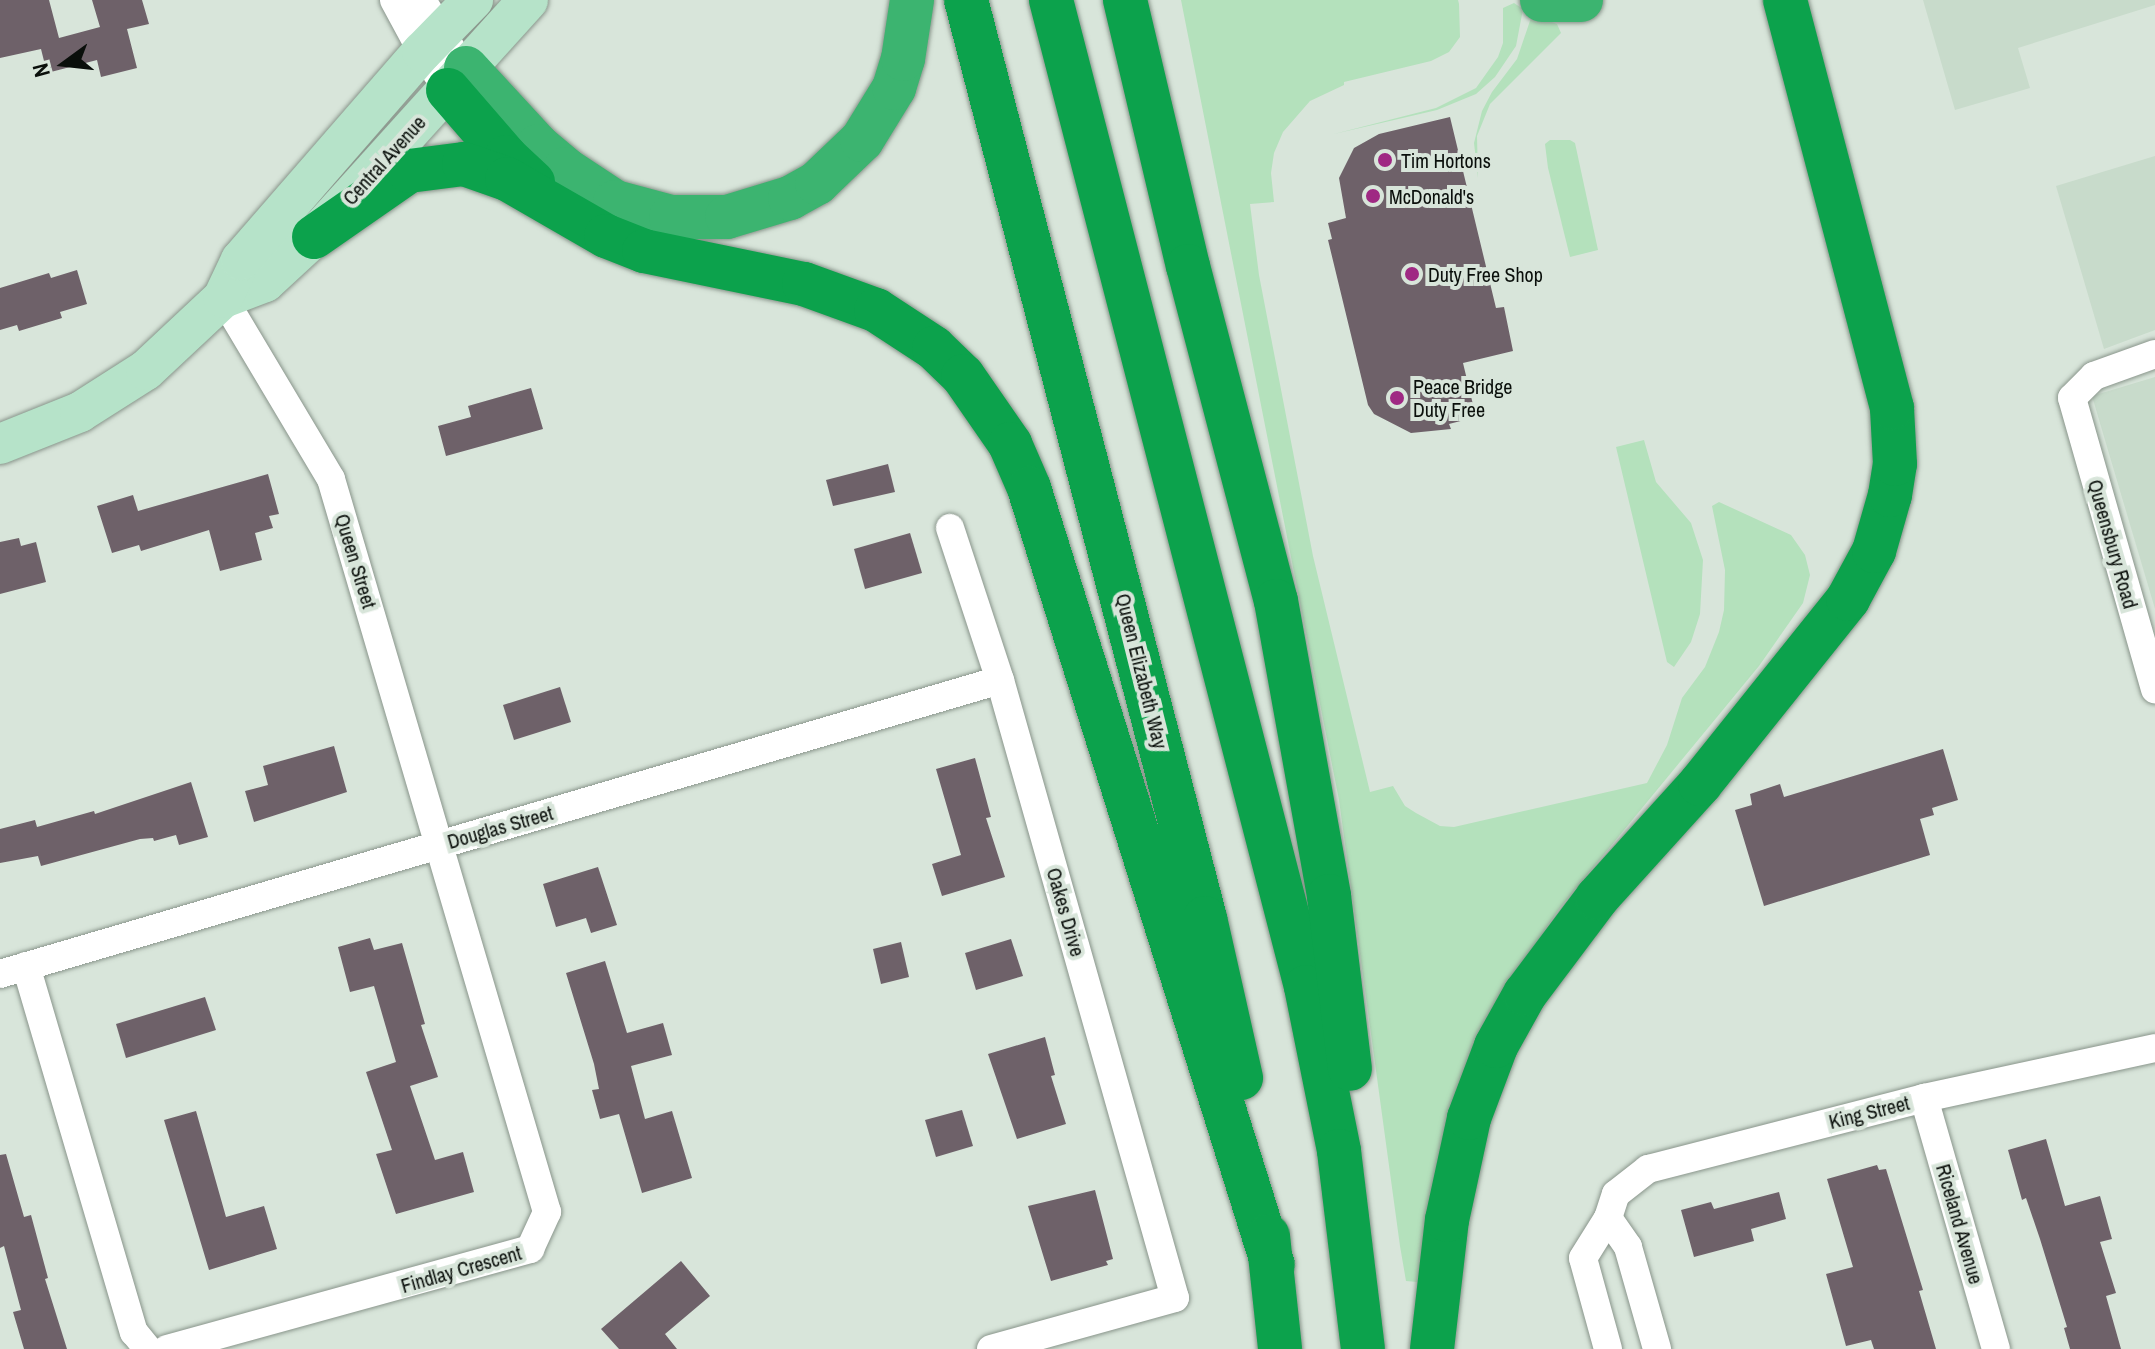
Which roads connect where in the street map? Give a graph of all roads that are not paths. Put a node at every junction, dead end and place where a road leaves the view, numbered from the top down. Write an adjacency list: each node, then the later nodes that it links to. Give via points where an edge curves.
1 (394, 0): 11 (street)
2 (473, 0): 11 (main road, Central Avenue)
3 (528, 0): 11 (main road, Central Avenue)
4 (912, 0): 11 (highway, via 894,88 862,140 817,183 790,198 727,217 671,217 615,202 538,146)
5 (966, 0): 25 (highway, Queen Elizabeth Way, via 1205,918 1238,1063)
6 (1051, 0): 30 (highway, via 1309,1000 1339,1151)
7 (1125, 0): 31 (highway, via 1276,601 1314,807 1357,1124)
8 (1542, 0): 9 (highway)
9 (1581, 0)
10 (1785, 0): 32 (highway, via 1892,408 1895,464 1890,495 1874,551 1848,599 1700,784 1597,898 1525,994 1496,1046 1469,1118 1447,1220)
11 (440, 49): 12 (highway, via 506,157); 13 (main road, Central Avenue); 14 (main road, Central Avenue, via 241,260)
12 (571, 216): 13 (highway, via 507,179 464,164 445,164 409,171); 25 (highway, via 644,251 804,284 876,310 934,348 986,407 1029,488)
13 (314, 237): 14 (main road, Central Avenue, via 265,282)
14 (223, 298): 16 (main road, Central Avenue, via 146,370 80,412); 20 (street, Queen Street, via 331,479)
15 (2155, 354): 19 (street, Queensbury Road, via 2094,376 2072,398)
16 (0, 444)
17 (950, 528): 18 (street, Oakes Drive)
18 (1000, 680): 20 (street, Douglas Street); 28 (street, Oakes Drive, via 1175,1298)
19 (2155, 689)
20 (441, 845): 21 (street, Douglas Street); 27 (street, Findlay Crescent, via 538,1175 547,1212 543,1229 530,1249 501,1259)
21 (13, 970): 26 (street, via 134,1332)
22 (2155, 1048): 23 (street, King Street)
23 (1924, 1098): 24 (street, King Street, via 1648,1169 1616,1194); 35 (street, Riceland Avenue)
24 (1608, 1218): 33 (street, King Street, via 1583,1258); 34 (street, via 1628,1247)
25 (1273, 1265): 29 (highway, Queen Elizabeth Way)
26 (148, 1349)
27 (167, 1349)
28 (991, 1349)
29 (1280, 1349)
30 (1363, 1349)
31 (1370, 1349)
32 (1432, 1349)
33 (1608, 1349)
34 (1657, 1349)
35 (1996, 1349)

